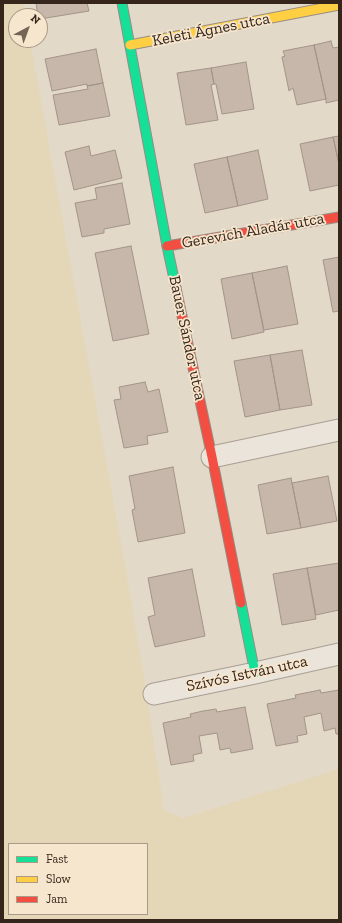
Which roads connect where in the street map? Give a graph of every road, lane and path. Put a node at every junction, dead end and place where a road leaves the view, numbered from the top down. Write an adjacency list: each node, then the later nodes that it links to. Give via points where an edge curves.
1 (122, 3): 3 (street, Bauer Sándor utca)
2 (339, 5): 3 (street, Keleti Ágnes utca)
3 (130, 45): 5 (street, Bauer Sándor utca)
4 (339, 217): 5 (street, Gerevich Aladár utca)
5 (167, 246): 7 (street, Bauer Sándor utca)
6 (339, 430): 7 (street)
7 (212, 457): 9 (street, Bauer Sándor utca)
8 (339, 654): 9 (street, Szívós István utca)
9 (254, 673): 10 (street, Szívós István utca)
10 (154, 694)

